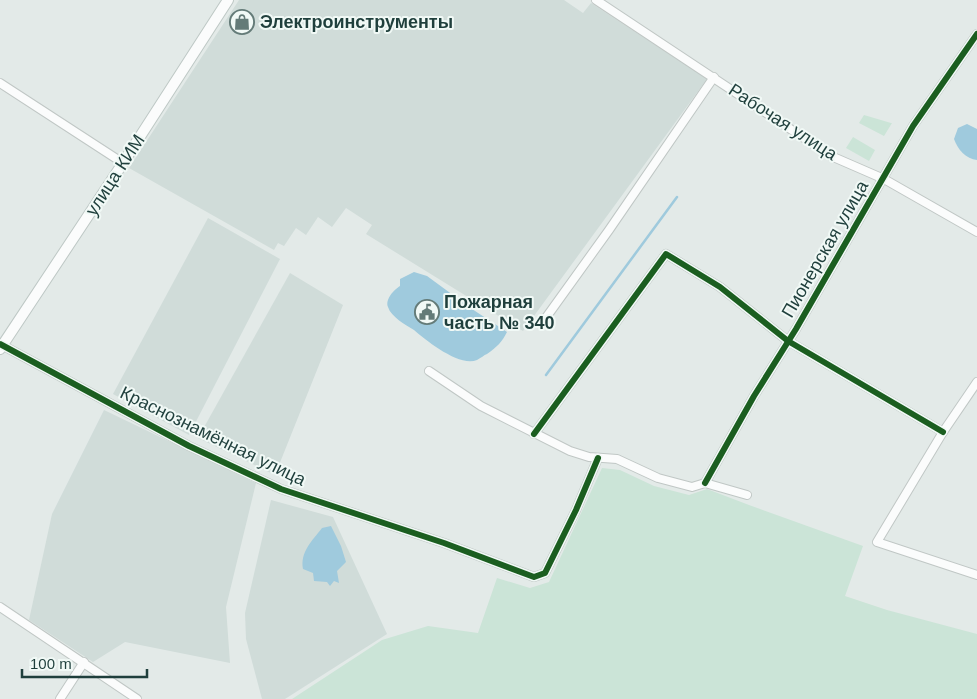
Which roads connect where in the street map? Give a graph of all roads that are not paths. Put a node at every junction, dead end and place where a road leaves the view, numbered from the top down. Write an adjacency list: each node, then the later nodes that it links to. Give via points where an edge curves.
1 (228, 0): 6 (main road, улица КИМ)
2 (596, 0): 4 (street, Рабочая улица)
3 (977, 34): 7 (street, Пионерская улица, via 913,126)
4 (714, 77): 7 (street, Рабочая улица, via 831,156); 9 (street)
5 (0, 83): 6 (street)
6 (123, 164): 11 (main road, улица КИМ)
7 (884, 179): 8 (street, Рабочая улица); 10 (street, Пионерская улица)
8 (977, 232)
9 (545, 319)
10 (788, 341): 14 (street); 15 (street, via 720,287 666,254); 17 (street, Пионерская улица)
11 (1, 346): 16 (street, Краснознамённая улица, via 189,446 281,489 534,577 545,573)
12 (429, 371): 15 (street, via 481,406)
13 (977, 382): 14 (street)
14 (943, 432): 19 (street, via 877,542)
15 (534, 434): 16 (street, via 570,452)
16 (598, 458): 17 (street, via 617,459 658,478 692,487)
17 (705, 483): 18 (street)
18 (747, 495)
19 (977, 575)
20 (0, 607): 21 (street)
21 (84, 662): 22 (street); 23 (street)
22 (60, 699)
23 (137, 699)

